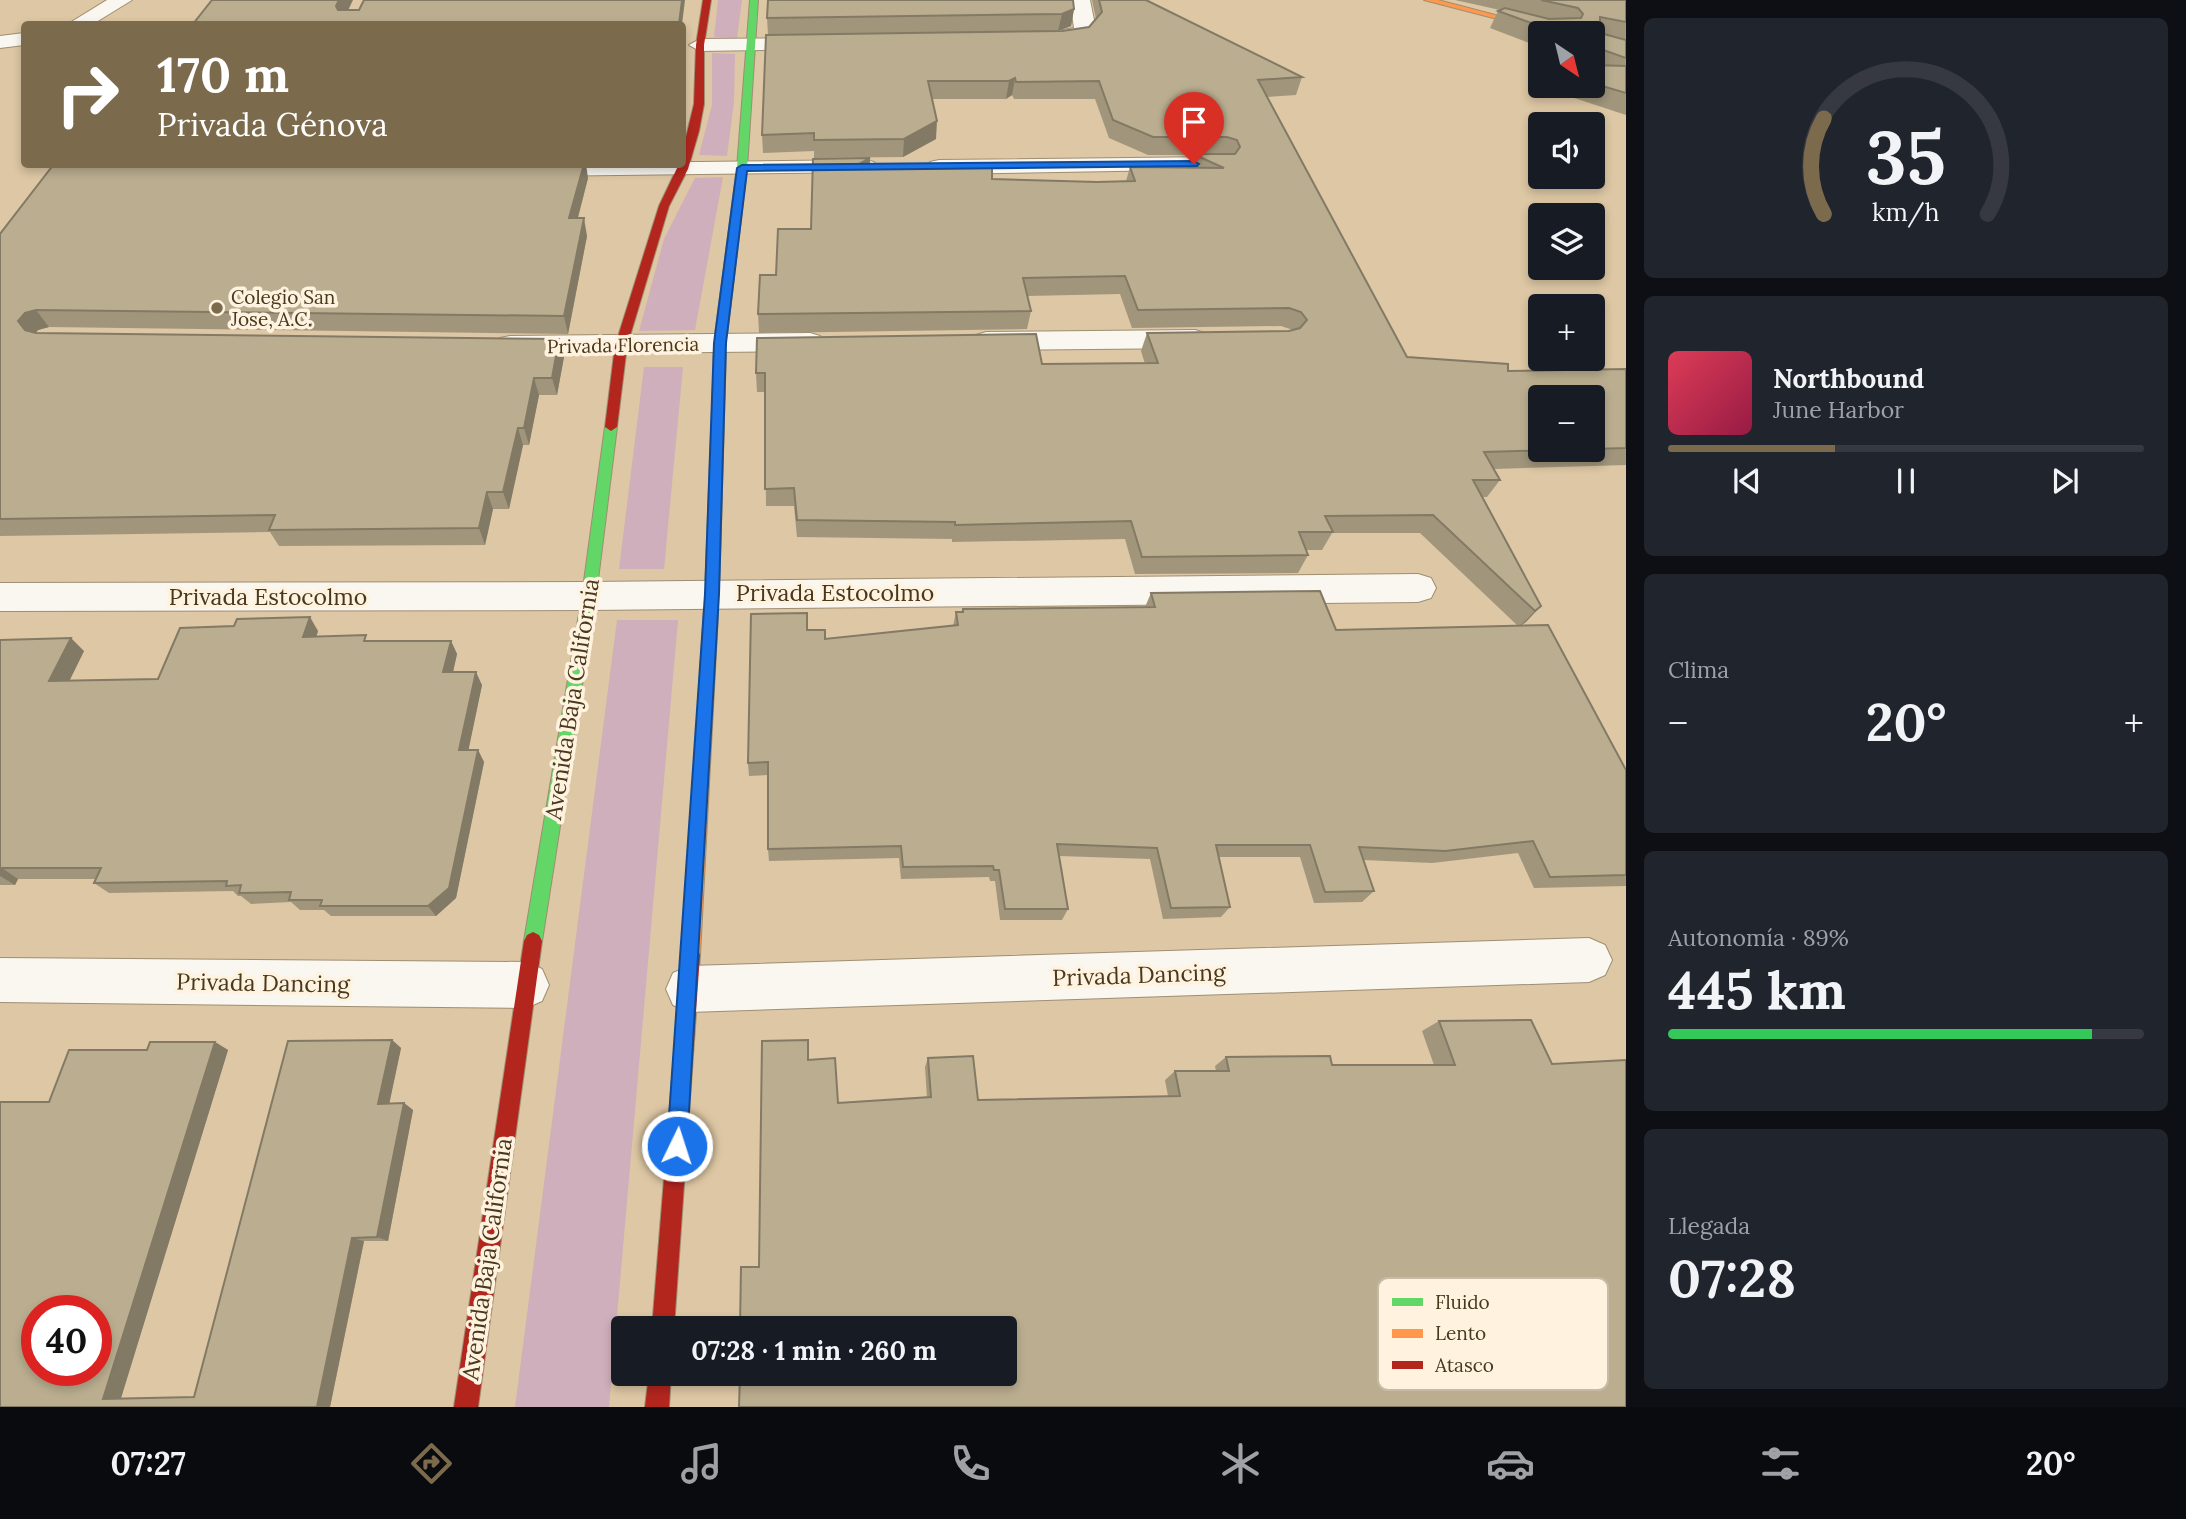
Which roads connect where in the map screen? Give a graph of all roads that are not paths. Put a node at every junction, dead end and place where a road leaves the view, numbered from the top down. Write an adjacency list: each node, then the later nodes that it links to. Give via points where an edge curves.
1 (122, 0): 6 (street)
2 (707, 0): 12 (street, Avenida Baja California)
3 (754, 0): 13 (street)
4 (1080, 0): 9 (street, via 1085,30 1077,37)
5 (1428, 0): 7 (street)
6 (84, 21)
7 (1528, 25)
8 (21, 39): 10 (street)
9 (1017, 41)
10 (0, 42)
11 (836, 44): 13 (street)
12 (700, 45): 13 (street); 14 (street, Avenida Baja California, via 699,104)
13 (752, 46): 18 (street)
14 (686, 157)
15 (1220, 164): 17 (street)
16 (892, 167): 18 (street)
17 (920, 167)
18 (742, 168): 20 (street); 24 (street)
19 (505, 169): 20 (street)
20 (683, 169): 26 (street, Avenida Baja California, via 664,206)
21 (1227, 339): 22 (street)
22 (953, 341)
23 (844, 342): 24 (street, Privada Florencia)
24 (720, 343): 26 (street, Privada Florencia); 28 (street)
25 (481, 345): 26 (street, Privada Florencia)
26 (621, 346): 29 (street, Avenida Baja California)
27 (1418, 588): 28 (street, Privada Estocolmo)
28 (712, 594): 29 (street, Privada Estocolmo); 34 (street)
29 (589, 596): 30 (street, Privada Estocolmo); 33 (street, Avenida Baja California)
30 (0, 597)
31 (1589, 960): 34 (street, Privada Dancing)
32 (0, 980): 33 (street, Privada Dancing)
33 (526, 985): 37 (street, Avenida Baja California)
34 (689, 989): 35 (street)
35 (664, 1316)
36 (659, 1386): 38 (street)
37 (466, 1407)
38 (657, 1407)

